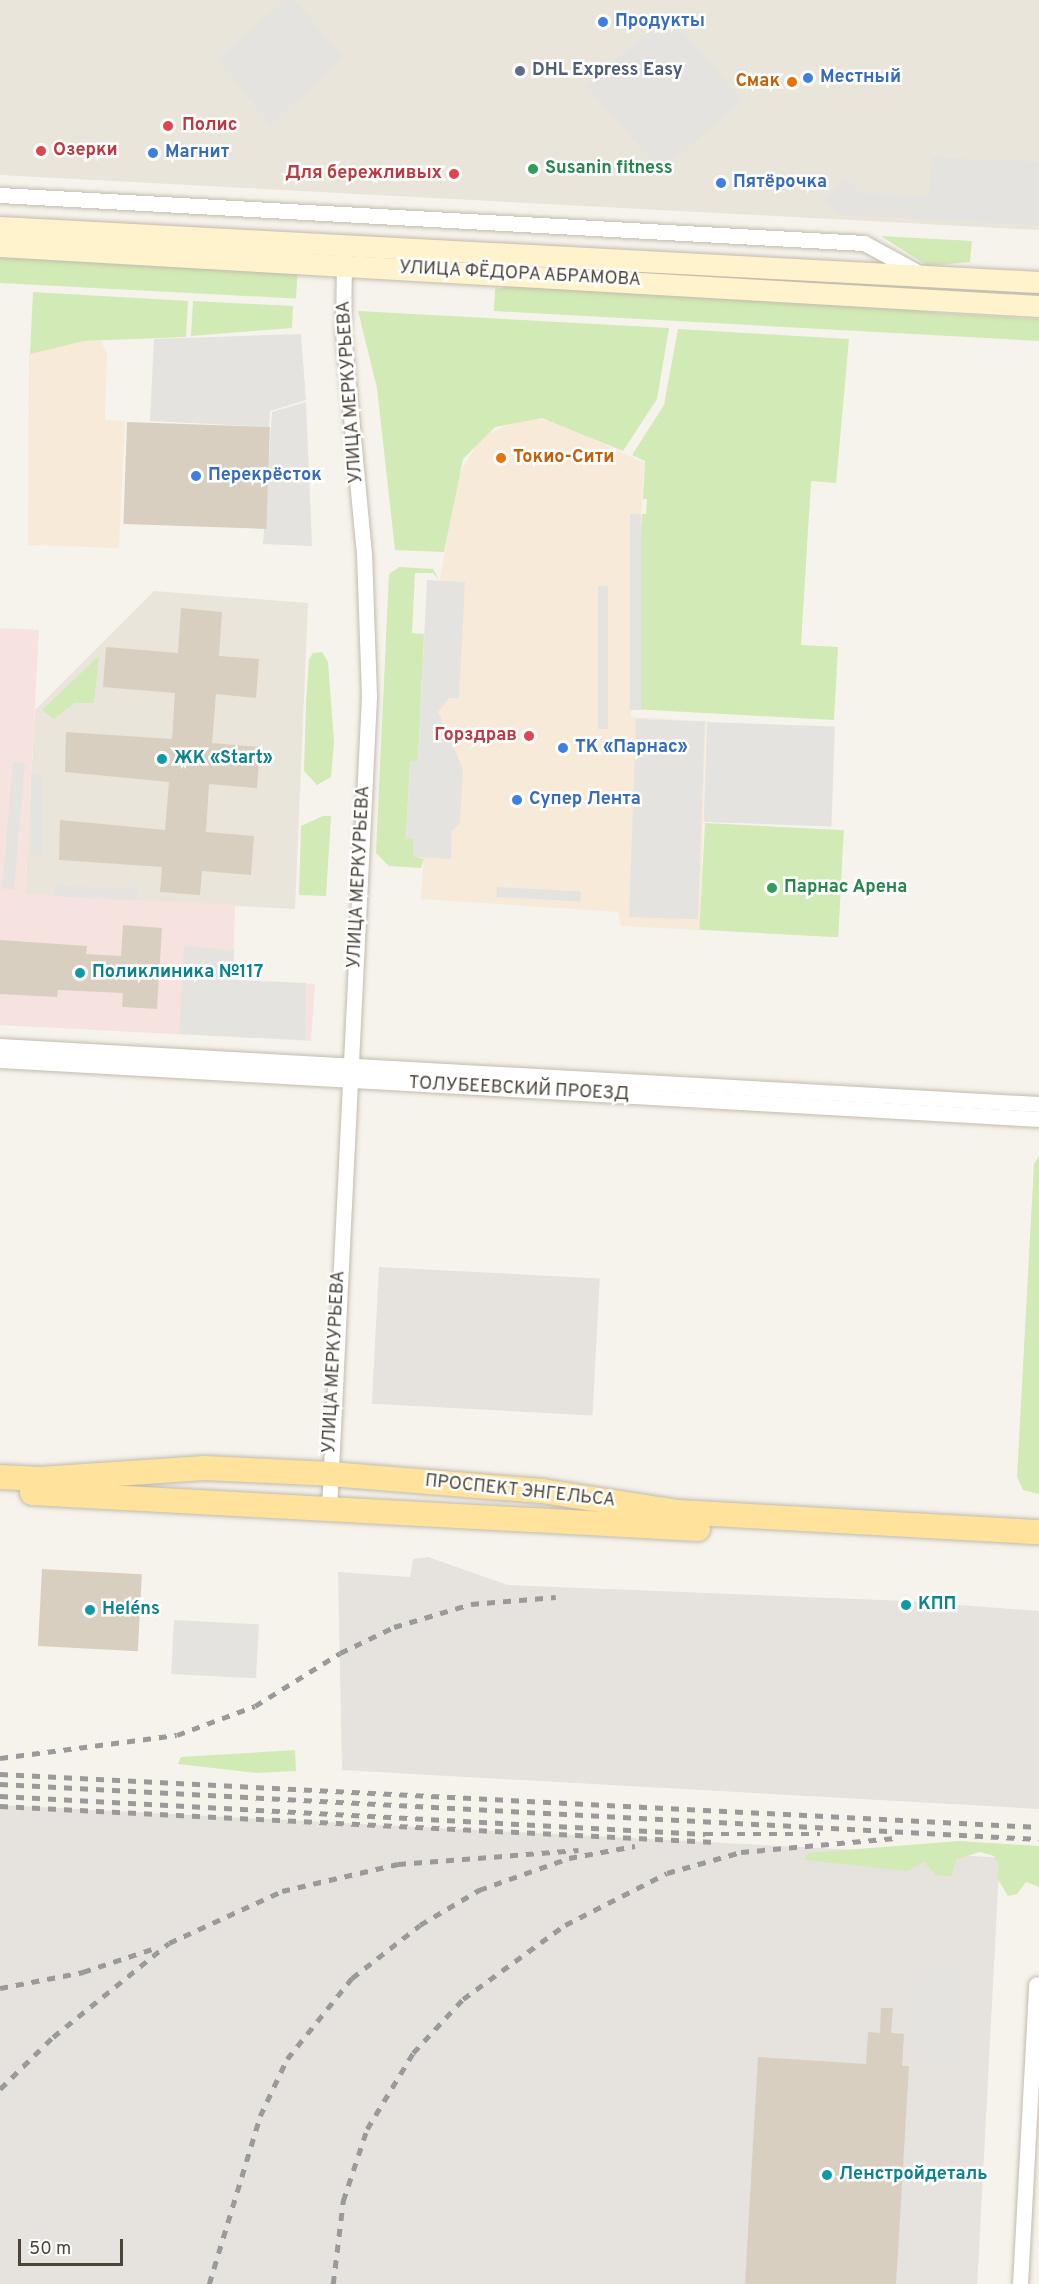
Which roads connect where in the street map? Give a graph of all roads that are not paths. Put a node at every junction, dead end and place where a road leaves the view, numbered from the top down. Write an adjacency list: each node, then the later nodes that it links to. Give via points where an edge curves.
1 (0, 195): 5 (street, via 864,243)
2 (0, 227): 4 (street, УЛИЦА ФЁДОРА АБРАМОВА)
3 (0, 246): 4 (street, УЛИЦА ФЁДОРА АБРАМОВА)
4 (344, 255): 5 (street, УЛИЦА ФЁДОРА АБРАМОВА); 7 (street, УЛИЦА ФЁДОРА АБРАМОВА); 10 (street, УЛИЦА МЕРКУРЬЕВА, via 343,333 364,554 369,696)
5 (926, 277): 6 (street, УЛИЦА ФЁДОРА АБРАМОВА)
6 (1039, 282)
7 (1039, 306)
8 (0, 1046): 10 (street, ТОЛУБЕЕВСКИЙ ПРОЕЗД)
9 (0, 1060): 10 (street, ТОЛУБЕЕВСКИЙ ПРОЕЗД)
10 (349, 1073): 11 (street, ТОЛУБЕЕВСКИЙ ПРОЕЗД); 12 (street, ТОЛУБЕЕВСКИЙ ПРОЕЗД); 13 (street, УЛИЦА МЕРКУРЬЕВА)
11 (1039, 1104)
12 (1039, 1119)
13 (330, 1474): 14 (main road, ПРОСПЕКТ ЭНГЕЛЬСА, via 205,1468 40,1479); 16 (street, УЛИЦА МЕРКУРЬЕВА); 17 (main road, ПРОСПЕКТ ЭНГЕЛЬСА, via 542,1491 678,1512)
14 (0, 1477)
15 (0, 1491): 16 (main road, ПРОСПЕКТ ЭНГЕЛЬСА)
16 (329, 1509): 18 (main road, ПРОСПЕКТ ЭНГЕЛЬСА)
17 (1039, 1532)
18 (1039, 1547)
19 (1036, 1984): 20 (street)
20 (1020, 2284)

